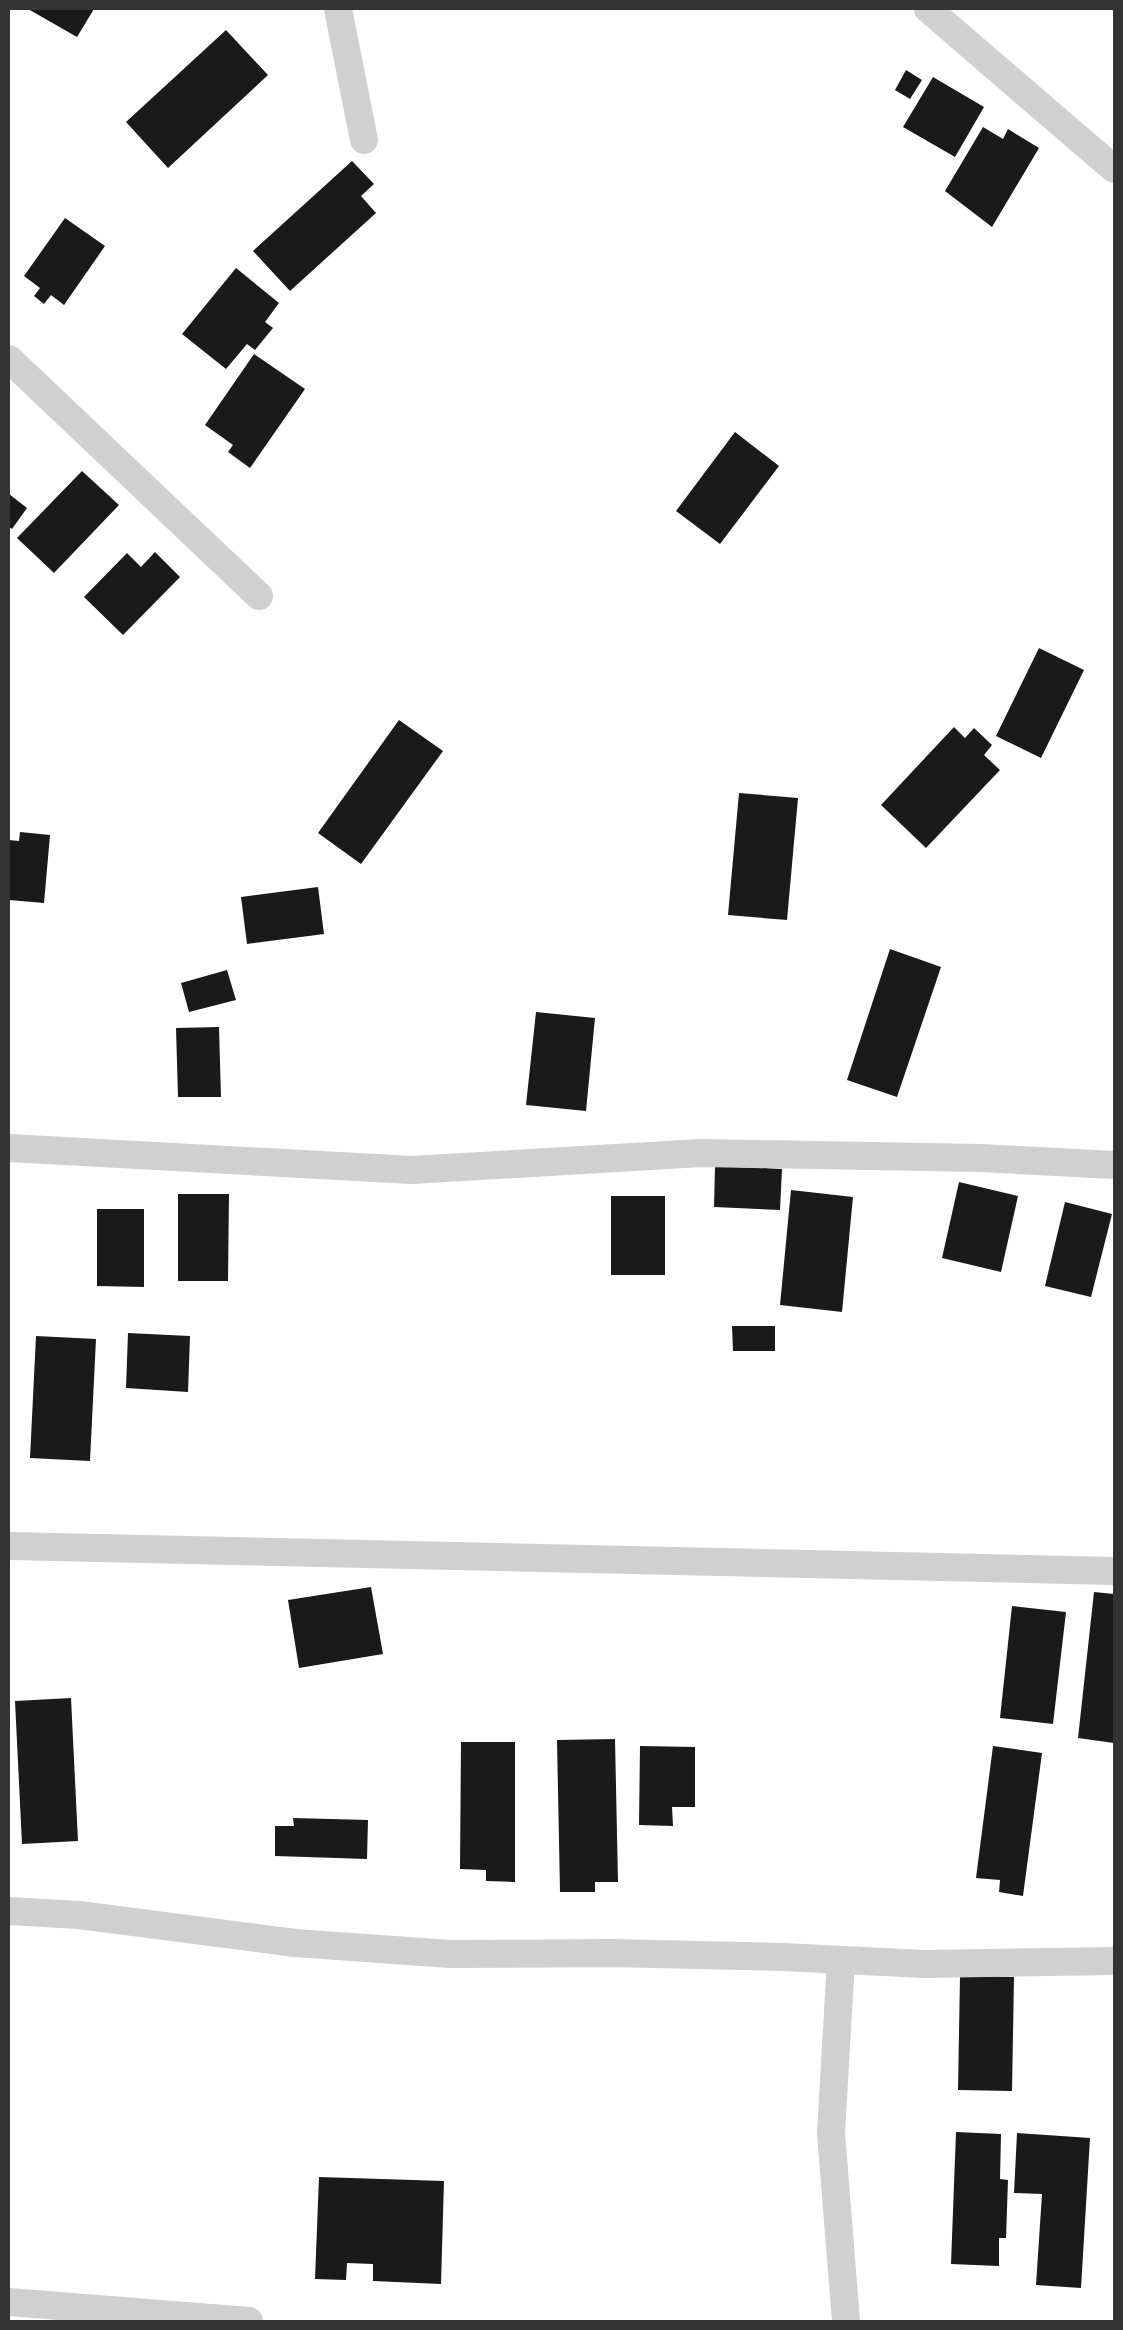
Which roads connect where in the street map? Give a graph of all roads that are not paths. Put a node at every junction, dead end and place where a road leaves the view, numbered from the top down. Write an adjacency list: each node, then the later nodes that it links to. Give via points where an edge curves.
1 (338, 9): 3 (street)
2 (928, 9): 4 (street)
3 (364, 140)
4 (1114, 169)
5 (9, 359): 6 (street)
6 (259, 596)
7 (9, 1148): 8 (street, via 412,1170 701,1153)
8 (1114, 1164)
9 (9, 1546): 10 (street)
10 (1114, 1571)
11 (9, 1911): 12 (street, via 79,1915 294,1943 451,1954 611,1952)
12 (841, 1960): 13 (street, via 924,1964); 16 (street, via 832,2133)
13 (1114, 1962)
14 (9, 2302): 15 (street)
15 (249, 2321)
16 (846, 2321)

